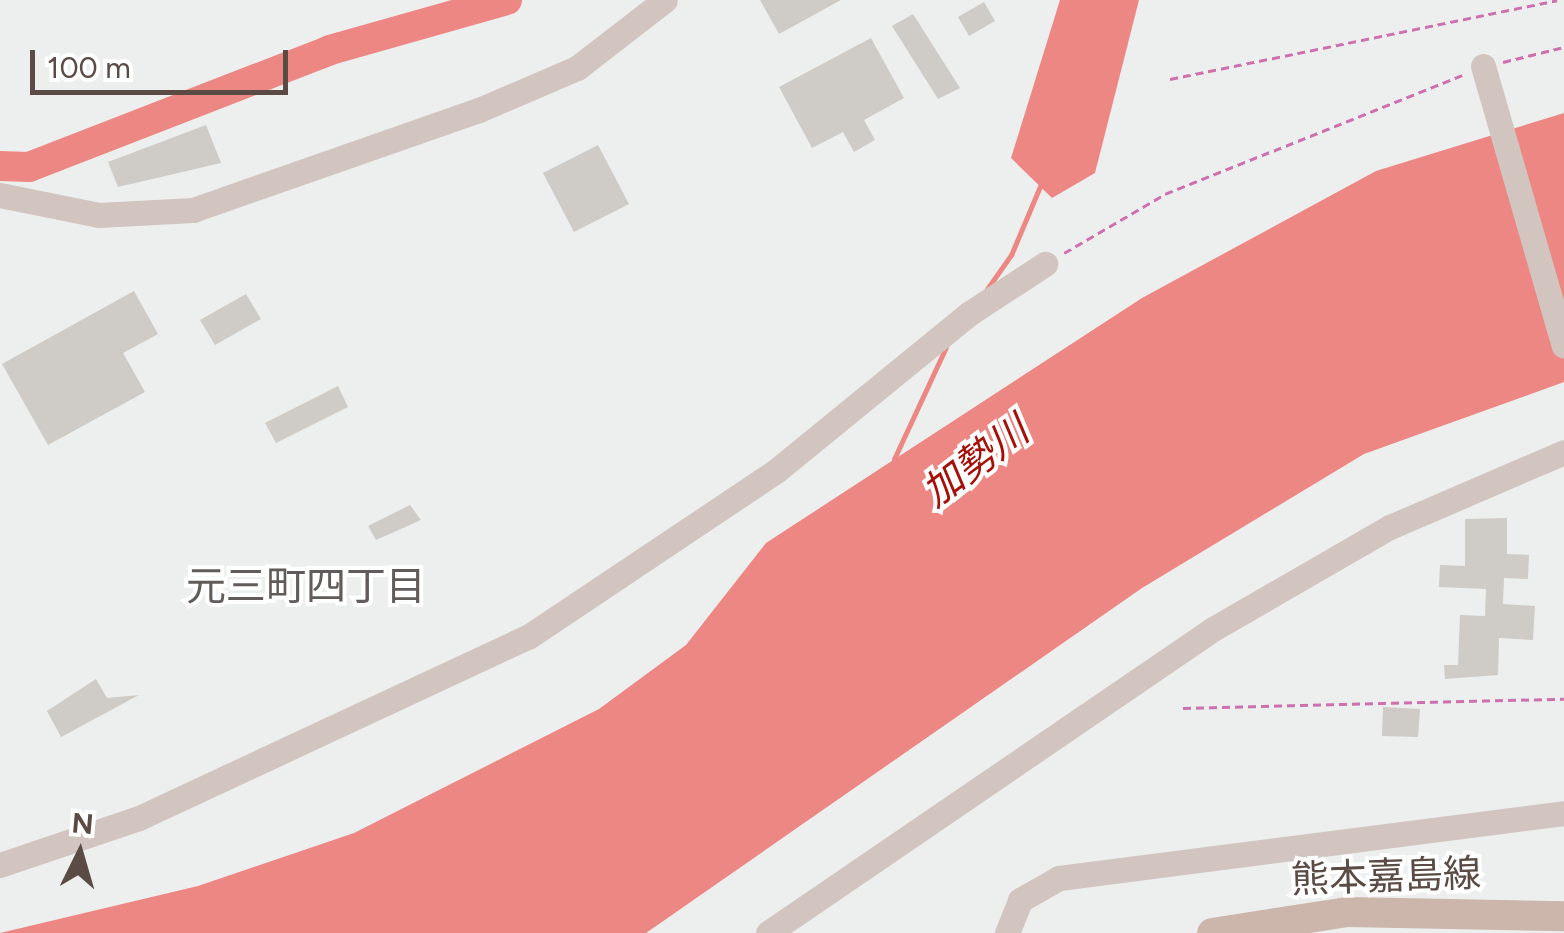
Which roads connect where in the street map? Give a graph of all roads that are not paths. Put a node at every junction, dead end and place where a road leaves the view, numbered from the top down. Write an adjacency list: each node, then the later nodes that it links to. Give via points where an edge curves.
1 (665, 0): 3 (street, via 625,38 561,75 193,210 99,215)
2 (1484, 66): 5 (street)
3 (0, 195)
4 (1046, 264): 8 (street, via 970,314 776,471 542,629 138,818)
5 (1564, 346)
6 (1564, 452): 10 (street, via 1390,526 1213,629)
7 (1564, 813): 11 (street, via 1326,838 1059,878 1020,900)
8 (0, 865)
9 (1562, 912): 12 (main road, 熊本嘉島線, via 1347,912)
10 (768, 933)
11 (1006, 933)
12 (1212, 933)

